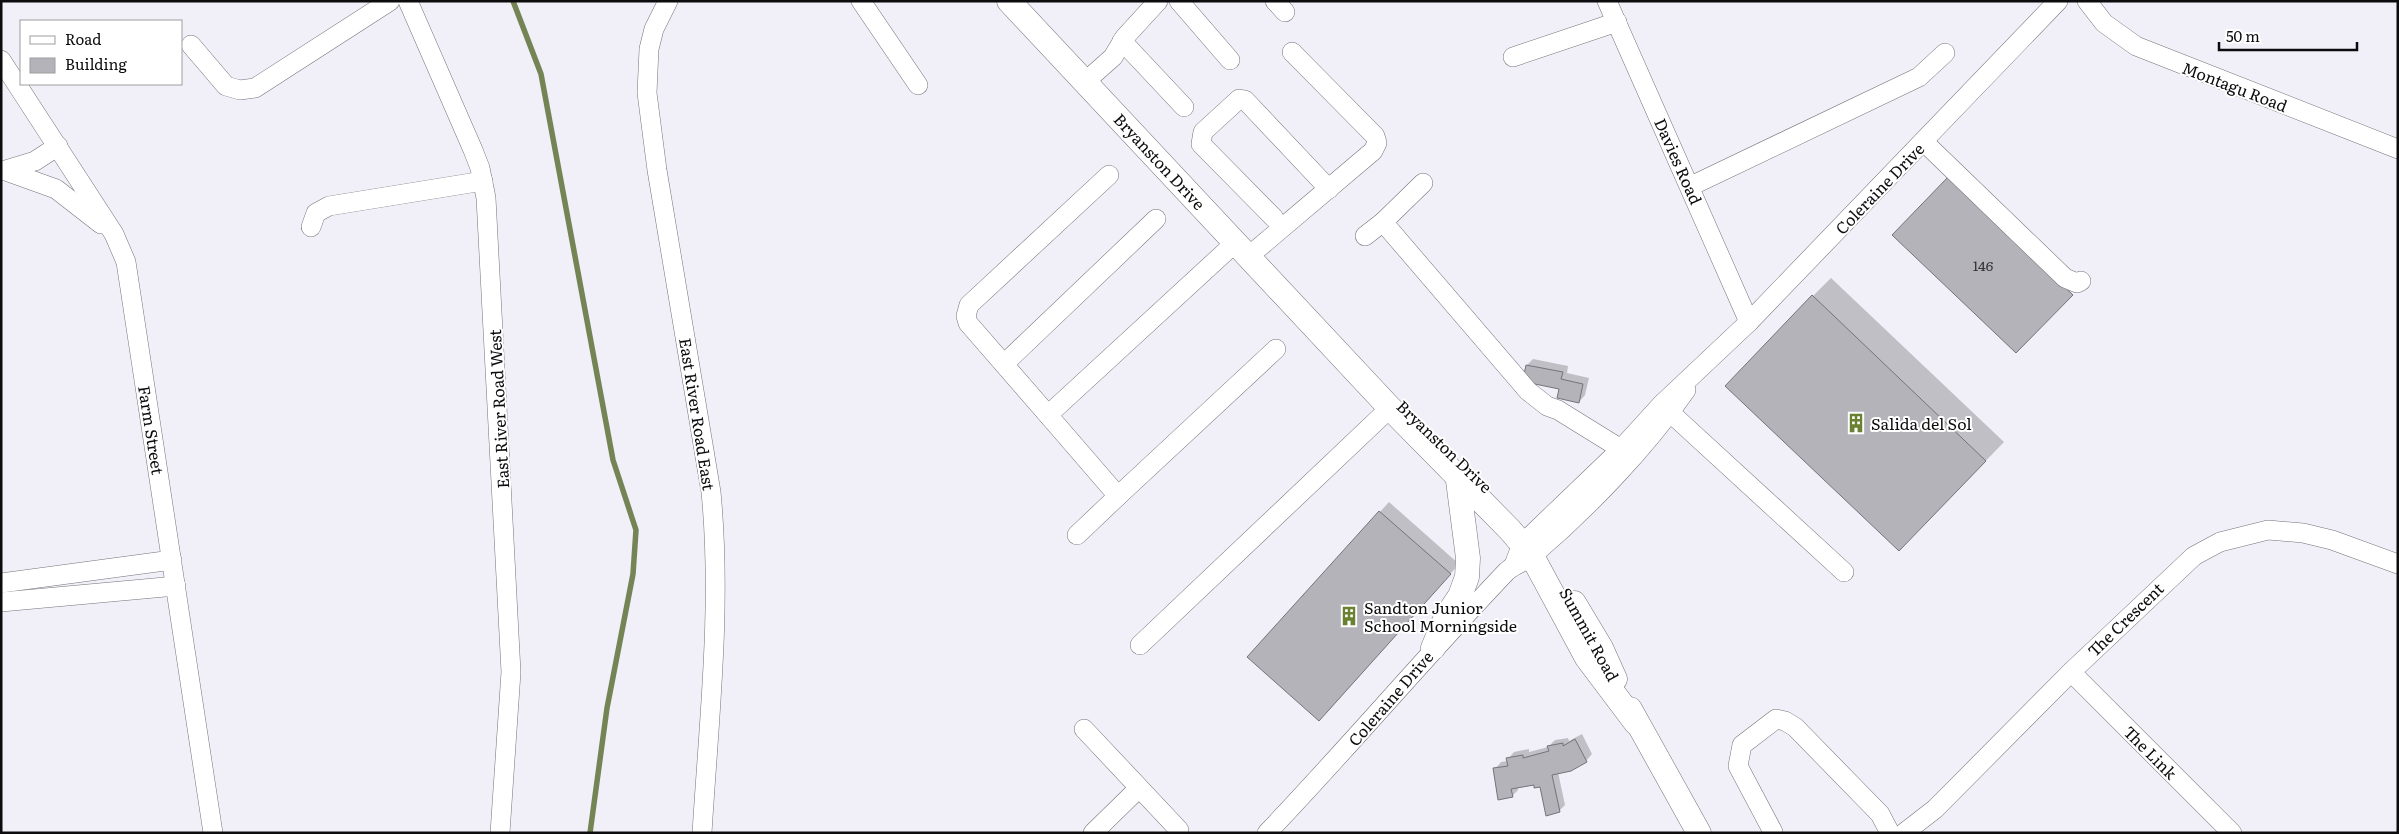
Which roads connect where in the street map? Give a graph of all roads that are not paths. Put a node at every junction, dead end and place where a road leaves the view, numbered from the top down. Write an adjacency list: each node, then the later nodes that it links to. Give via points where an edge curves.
1 (390, 1): 13 (street, via 255,88 240,90 226,86)
2 (408, 1): 27 (street, East River Road West)
3 (668, 1): 68 (street, East River Road East, via 654,28 649,50 647,93 716,539 716,624)
4 (861, 1): 20 (street)
5 (1009, 1): 19 (main road, Bryanston Drive)
6 (1158, 1): 12 (street)
7 (1179, 1): 18 (street)
8 (1608, 1): 11 (street, Davies Road)
9 (2058, 1): 22 (street, Coleraine Drive)
10 (2087, 1): 24 (street, Montagu Road, via 2104,23 2136,46)
11 (1617, 22): 16 (street); 29 (street, Davies Road)
12 (1122, 41): 19 (street, via 1113,57); 21 (street)
13 (190, 45)
14 (1292, 52): 30 (street, via 1375,136 1377,144 1373,151)
15 (1945, 53): 29 (street, via 1919,77)
16 (1513, 57)
17 (1, 60): 23 (street, Farm Street)
18 (1230, 60)
19 (1086, 81): 37 (main road, Bryanston Drive)
20 (918, 85)
21 (1184, 107)
22 (1924, 142): 38 (street, via 2065,278 2077,283); 40 (street, Coleraine Drive)
23 (58, 146): 25 (street, via 35,161); 35 (street, Farm Street)
24 (2398, 149)
25 (4, 171): 35 (street, via 62,193)
26 (1109, 175): 42 (street, via 969,305 968,323)
27 (484, 182): 34 (street, via 329,206 316,213); 67 (street, East River Road West, via 511,672)
28 (1423, 183): 33 (street)
29 (1690, 186): 40 (street, Davies Road)
30 (1329, 189): 31 (street, via 1245,100 1239,99 1203,132 1201,144); 37 (street)
31 (1274, 218)
32 (1156, 219): 42 (street)
33 (1383, 222): 36 (street); 47 (street, via 1528,391 1547,406)
34 (311, 227)
35 (114, 234): 52 (street, Farm Street, via 122,248 129,274)
36 (1365, 236)
37 (1243, 249): 39 (main road, Bryanston Drive); 45 (street)
38 (2081, 281)
39 (1310, 320): 43 (main road, Bryanston Drive); 51 (main road, Bryanston Drive, via 1458,456)
40 (1749, 322): 44 (street, Coleraine Drive)
41 (1276, 349): 49 (street)
42 (1004, 364): 45 (street)
43 (1390, 408): 48 (main road, Bryanston Drive); 58 (street)
44 (1666, 409): 46 (street, Coleraine Drive); 54 (street)
45 (1048, 415): 49 (street)
46 (1640, 438): 47 (street, Coleraine Drive); 51 (street, Coleraine Drive, via 1602,490)
47 (1621, 449): 51 (street, Coleraine Drive)
48 (1457, 473): 51 (main road, Bryanston Drive); 59 (main road, via 1466,535 1467,570 1460,596 1446,617)
49 (1118, 496): 50 (street)
50 (1077, 535)
51 (1528, 549): 59 (street, Coleraine Drive); 71 (main road, Summit Road, via 1601,648 1636,722)
52 (172, 560): 55 (street); 56 (street, Farm Street)
53 (2398, 564): 60 (street, The Crescent, via 2303,533 2268,530 2220,542 2174,572)
54 (1844, 572)
55 (1, 583)
56 (176, 586): 57 (street); 66 (street, Farm Street)
57 (1, 602)
58 (1140, 645)
59 (1433, 648): 70 (street, Coleraine Drive, via 1394,696)
60 (2070, 672): 65 (street, The Crescent, via 1935,809); 72 (street, The Link)
61 (1084, 729): 62 (street)
62 (1139, 788): 63 (street); 69 (street)
63 (1179, 830)
64 (1773, 832): 65 (street, via 1738,766 1742,745 1776,719 1795,727 1880,814)
65 (1902, 832)
66 (213, 833)
67 (500, 833)
68 (702, 833)
69 (1092, 833)
70 (1268, 833)
71 (1699, 833)
72 (2232, 833)

